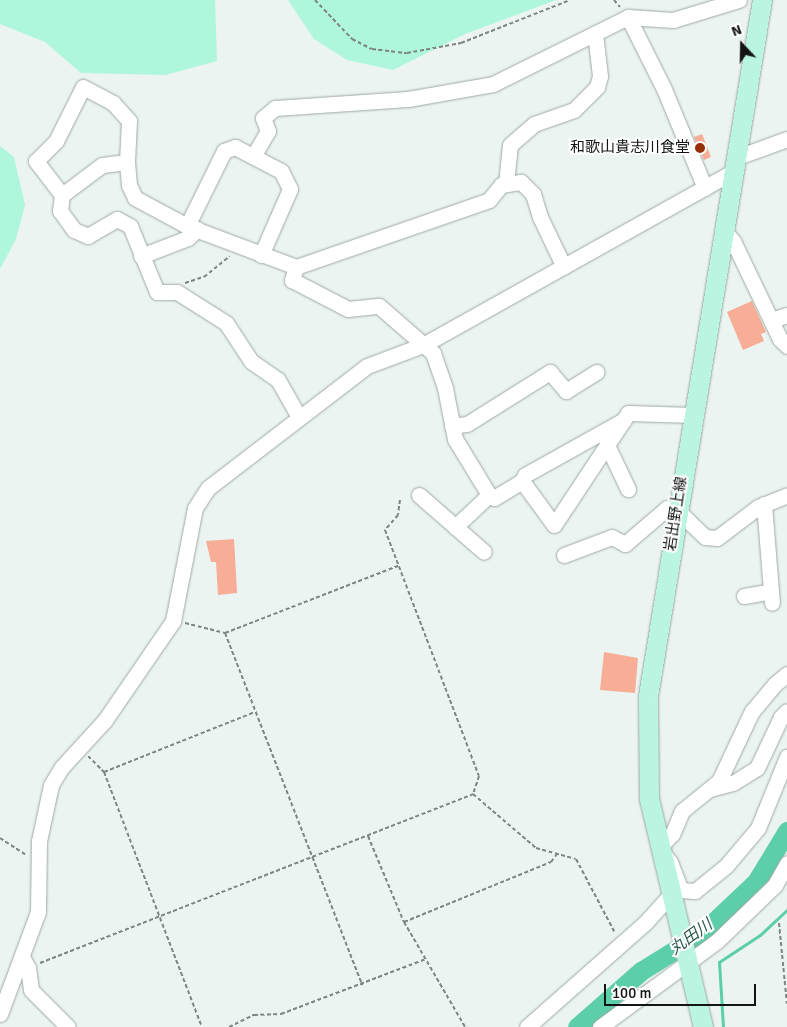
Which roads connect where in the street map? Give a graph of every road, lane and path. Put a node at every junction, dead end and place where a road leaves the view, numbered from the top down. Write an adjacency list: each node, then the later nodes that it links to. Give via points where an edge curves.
1 (315, 0): 2 (path, via 352,39 372,49 407,54 461,43)
2 (570, 0)
3 (739, 0): 5 (street, via 673,20)
4 (762, 0): 10 (main road, 岩出野上線)
5 (628, 17): 6 (street); 12 (street, via 664,89)
6 (596, 33): 8 (street, via 493,84 408,99 275,108 263,118 268,131); 11 (street, via 600,76 597,87 574,110 534,124 510,145)
7 (787, 139): 10 (street)
8 (254, 155): 14 (street, via 235,147 224,151); 17 (street, via 282,171 290,189)
9 (127, 162): 13 (street, via 102,165); 13 (street, via 128,121 113,103 83,87 56,141 36,161); 14 (street, via 129,185 135,198)
10 (735, 165): 12 (street); 15 (main road, 岩出野上線)
11 (506, 183): 19 (street, via 490,200); 20 (street, via 521,182 528,186)
12 (705, 188): 20 (street)
13 (62, 196): 18 (street, via 60,212 74,230 88,236 117,219 130,226)
14 (192, 227): 16 (street); 18 (street, via 188,238)
15 (725, 232): 23 (street, via 733,241); 27 (main road, 岩出野上線)
16 (238, 245): 17 (street); 21 (path, via 232,255 204,277 184,284)
17 (261, 255): 19 (street)
18 (141, 256): 21 (street, via 157,292)
19 (296, 267): 24 (street, via 292,280 348,309 379,306)
20 (564, 268): 24 (street)
21 (177, 292): 28 (street, via 226,323 251,361 278,380)
22 (787, 315): 23 (street)
23 (771, 320): 25 (street)
24 (423, 345): 28 (street, via 367,366); 30 (street, via 433,353 445,388)
25 (787, 346)
26 (596, 372): 30 (street, via 566,391 550,372 467,424)
27 (693, 415): 29 (street, via 628,413); 39 (main road, 岩出野上線)
28 (299, 417): 45 (street, via 199,499)
29 (624, 420): 31 (street); 32 (street, via 525,475)
30 (452, 426): 35 (street, via 455,439)
31 (607, 445): 32 (street, via 554,524); 33 (street)
32 (522, 481): 35 (street, via 494,498)
33 (628, 489)
34 (419, 495): 40 (street)
35 (488, 495): 40 (street)
36 (787, 495): 38 (street)
37 (400, 500): 43 (path, via 398,515 385,530)
38 (764, 504): 39 (street, via 717,538 705,537); 44 (street, via 772,597)
39 (677, 510): 42 (street, via 667,508 625,544 612,537); 57 (main road, 岩出野上線, via 648,696 647,778)
40 (455, 527): 41 (street)
41 (484, 552)
42 (564, 554)
43 (398, 566): 46 (path); 54 (path, via 479,776)
44 (744, 596)
45 (173, 621): 46 (path); 50 (street, via 105,720)
46 (226, 633): 49 (path)
47 (787, 674): 53 (street, via 774,684 752,711 719,781)
48 (787, 711): 53 (street, via 781,716 757,768 733,783)
49 (256, 712): 52 (path); 59 (path)
50 (79, 748): 52 (path); 60 (street, via 51,785)
51 (787, 757): 57 (street, via 758,828 726,866 695,892 682,890 670,862)
52 (104, 772): 63 (path)
53 (709, 789): 57 (street, via 682,811 672,834)
54 (473, 794): 55 (path); 58 (path, via 536,848)
55 (368, 836): 59 (path); 64 (path)
56 (0, 838): 60 (path)
57 (659, 848): 62 (main road, 岩出野上線)
58 (557, 854): 64 (path, via 552,862); 66 (path, via 576,859)
59 (313, 859): 63 (path); 70 (path)
60 (37, 862): 69 (street, via 38,912)
61 (787, 863): 68 (street, via 775,885 717,940)
62 (671, 899): 66 (street); 68 (main road, 岩出野上線)
63 (159, 918): 69 (path); 74 (path)
64 (404, 922): 67 (path)
65 (779, 922): 71 (path)
66 (621, 943): 77 (street)
67 (427, 959): 70 (path); 76 (path)
68 (687, 961): 78 (street); 79 (main road, 岩出野上線)
69 (25, 962): 72 (street); 73 (street, via 31,990)
70 (362, 985): 75 (path, via 281,1014 254,1015)
71 (787, 1004)
72 (0, 1014)
73 (68, 1027)
74 (202, 1027)
75 (229, 1027)
76 (465, 1027)
77 (527, 1027)
78 (600, 1027)
79 (703, 1027)

